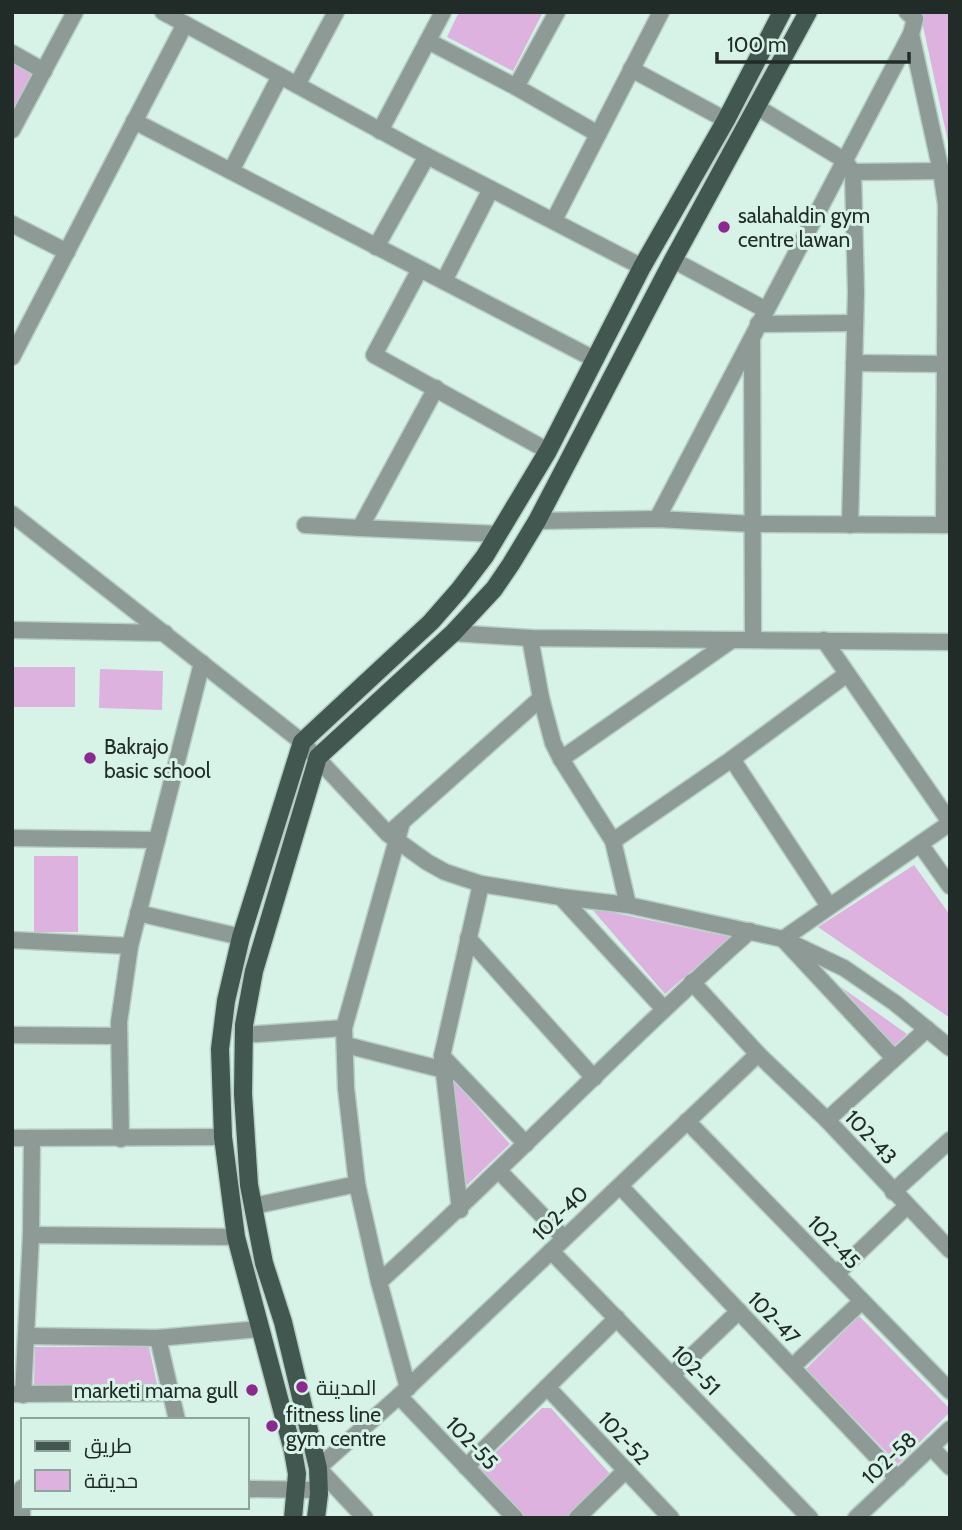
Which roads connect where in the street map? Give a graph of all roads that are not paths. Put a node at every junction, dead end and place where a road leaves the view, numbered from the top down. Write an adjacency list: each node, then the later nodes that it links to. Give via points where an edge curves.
1 (75, 12): 15 (street)
2 (163, 12): 10 (street)
3 (336, 12): 17 (street)
4 (443, 12): 12 (street)
5 (557, 12): 18 (street)
6 (661, 12): 14 (street)
7 (782, 12): 20 (main road)
8 (808, 12): 19 (main road)
9 (907, 12): 11 (street, via 915,19)
10 (185, 24): 16 (street); 21 (street)
11 (911, 34): 26 (street); 27 (street)
12 (428, 41): 18 (street); 23 (street)
13 (12, 53): 15 (street)
14 (631, 69): 20 (street); 24 (street)
15 (44, 71): 22 (street)
16 (280, 76): 17 (street); 28 (street)
17 (297, 85): 23 (street)
18 (516, 87): 24 (street)
19 (757, 107): 26 (street); 35 (main road)
20 (726, 120): 36 (main road)
21 (134, 121): 28 (street); 34 (street)
22 (12, 130)
23 (380, 131): 25 (street)
24 (598, 134): 31 (street)
25 (427, 156): 29 (street); 33 (street)
26 (849, 166): 27 (street); 40 (street); 41 (street)
27 (942, 171): 30 (street)
28 (231, 172): 33 (street)
29 (491, 189): 31 (street); 38 (street)
30 (948, 216): 39 (street)
31 (554, 220): 36 (street)
32 (12, 223): 34 (street)
33 (376, 247): 37 (street)
34 (67, 252): 42 (street)
35 (673, 260): 41 (street); 49 (main road)
36 (642, 267): 43 (main road)
37 (421, 269): 38 (street); 46 (street, via 374,355)
38 (444, 281): 43 (street)
39 (948, 311): 45 (street)
40 (855, 323): 41 (street); 44 (street)
41 (759, 324): 53 (street); 55 (street)
42 (15, 346)
43 (594, 359): 48 (main road)
44 (854, 363): 45 (street); 57 (street)
45 (945, 364): 47 (street)
46 (436, 388): 48 (street); 59 (street)
47 (947, 412): 58 (street)
48 (550, 447): 49 (main road); 50 (main road)
49 (572, 452): 51 (main road)
50 (533, 479): 51 (main road, via 547,483); 60 (main road)
51 (553, 491): 54 (main road)
52 (14, 517): 62 (street)
53 (657, 519): 54 (street); 55 (street)
54 (537, 522): 63 (main road, via 494,589)
55 (753, 524): 57 (street); 66 (street)
56 (305, 525): 59 (street)
57 (850, 525): 58 (street)
58 (947, 525)
59 (360, 528): 60 (street)
60 (498, 534): 72 (main road, via 440,613)
61 (12, 631): 62 (street)
62 (165, 633): 69 (street)
63 (453, 633): 64 (street); 73 (main road)
64 (530, 638): 65 (street); 71 (street)
65 (732, 639): 66 (street); 75 (street)
66 (753, 639): 67 (street)
67 (824, 640): 68 (street); 70 (street)
68 (948, 644)
69 (202, 663): 72 (street); 79 (street)
70 (847, 674): 74 (street); 76 (street)
71 (541, 698): 75 (street); 77 (street, via 402,822)
72 (302, 742): 73 (street); 89 (main road)
73 (318, 757): 77 (street); 99 (main road, via 257,958)
74 (732, 759): 80 (street); 86 (street)
75 (561, 760): 80 (street)
76 (950, 823): 81 (street)
77 (392, 837): 82 (street, via 427,863); 96 (street)
78 (12, 838): 79 (street)
79 (158, 840): 87 (street)
80 (613, 841): 85 (street)
81 (920, 844): 83 (street); 86 (street)
82 (481, 884): 84 (street); 90 (street)
83 (950, 886)
84 (561, 897): 85 (street); 95 (street)
85 (628, 905): 88 (street)
86 (830, 905): 91 (street)
87 (138, 912): 89 (street); 93 (street)
88 (750, 931): 91 (street); 94 (street)
89 (241, 937): 109 (main road, via 221,1032)
90 (468, 939): 105 (street); 106 (street)
91 (783, 939): 97 (street, via 844,968); 104 (street)
92 (12, 940): 93 (street)
93 (130, 946): 100 (street)
94 (692, 982): 95 (street); 103 (street)
95 (664, 1009): 106 (street)
96 (344, 1028): 99 (street); 101 (street)
97 (927, 1029): 102 (street); 104 (street)
98 (12, 1035): 100 (street)
99 (243, 1035): 119 (main road, via 244,1143)
100 (119, 1036): 112 (street)
101 (346, 1045): 105 (street); 116 (street)
102 (950, 1048)
103 (758, 1054): 107 (street, 102-43); 108 (street, 102-40)
104 (894, 1058): 107 (street)
105 (448, 1067): 114 (street); 121 (street)
106 (594, 1078): 114 (street)
107 (827, 1120): 118 (street, 102-43)
108 (687, 1121): 117 (street, 102-40); 127 (street, 102-45)
109 (223, 1137): 112 (street); 123 (main road)
110 (12, 1138): 111 (street)
111 (32, 1138): 112 (street); 122 (street)
112 (121, 1139)
113 (950, 1140): 118 (street)
114 (526, 1144): 115 (street)
115 (499, 1171): 121 (street); 124 (street)
116 (357, 1184): 119 (street); 128 (street)
117 (620, 1186): 124 (street, 102-40); 130 (street, 102-47)
118 (893, 1192): 120 (street, 102-43)
119 (254, 1206): 147 (main road, via 264,1263)
120 (907, 1206): 125 (street, 102-43); 127 (street)
121 (460, 1210): 128 (street)
122 (32, 1235): 123 (street); 133 (street)
123 (236, 1237): 132 (main road)
124 (564, 1238): 126 (street, 102-40)
125 (950, 1250)
126 (551, 1251): 131 (street, 102-51); 139 (street, 102-40)
127 (836, 1274): 129 (street, 102-45)
128 (379, 1282): 139 (street)
129 (862, 1301): 135 (street); 138 (street, 102-45)
130 (739, 1311): 135 (street, 102-47); 136 (street)
131 (617, 1318): 136 (street, 102-51); 137 (street)
132 (259, 1329): 134 (street); 151 (main road, via 293,1451)
133 (27, 1336): 134 (street); 141 (street)
134 (158, 1338): 140 (street)
135 (792, 1367): 149 (street, 102-47)
136 (672, 1375): 160 (street, 102-51)
137 (547, 1387): 145 (street); 148 (street, 102-52)
138 (950, 1391)
139 (403, 1392): 145 (street, 102-55); 147 (street, 102-40)
140 (172, 1393): 141 (street); 142 (street)
141 (18, 1395)
142 (177, 1418)
143 (950, 1429): 144 (street, 102-58)
144 (931, 1447): 146 (street); 149 (street, 102-58)
145 (466, 1467): 157 (street, 102-55)
146 (950, 1467)
147 (318, 1468): 152 (main road); 156 (street)
148 (626, 1471): 158 (street); 159 (street, 102-52)
149 (898, 1479): 153 (street, 102-58)
150 (248, 1489): 151 (street)
151 (296, 1490): 152 (street); 154 (main road)
152 (319, 1490): 155 (main road)
153 (861, 1516)
154 (293, 1518)
155 (316, 1518)
156 (365, 1518)
157 (514, 1518)
158 (577, 1518)
159 (671, 1518)
160 (810, 1518)

